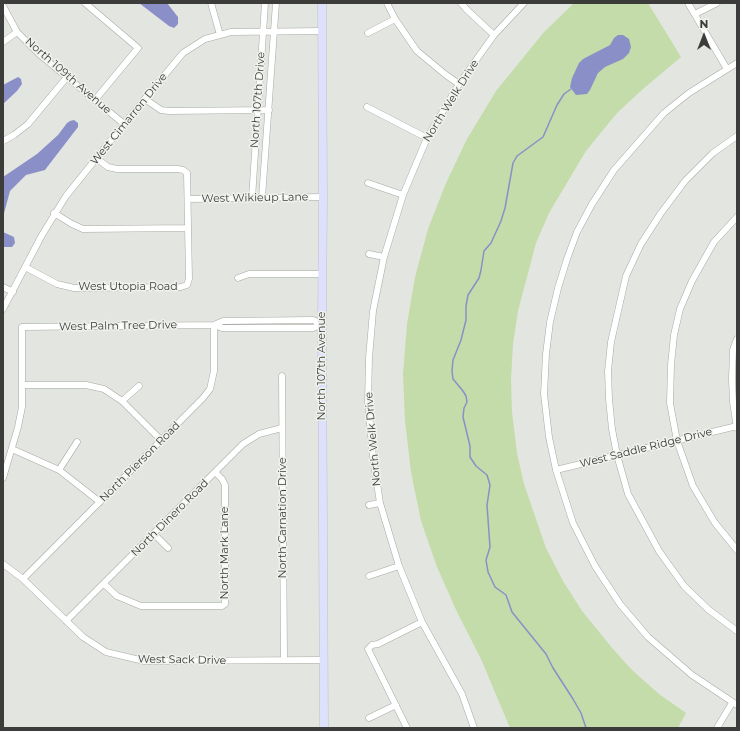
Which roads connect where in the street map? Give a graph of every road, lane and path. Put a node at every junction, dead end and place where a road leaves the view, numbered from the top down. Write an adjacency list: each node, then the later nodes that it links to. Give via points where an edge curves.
1 (85, 3): 29 (street, via 138,48)
2 (212, 3): 19 (street)
3 (265, 3): 16 (street, North 107th Drive)
4 (276, 3): 17 (street, North 107th Drive)
5 (322, 3): 14 (main road, North 107th Avenue)
6 (387, 3): 13 (street)
7 (461, 3): 20 (street)
8 (524, 3): 20 (street, North Welk Drive)
9 (688, 3): 12 (street)
10 (718, 3): 12 (street)
11 (3, 6): 15 (street, North 109th Avenue)
12 (694, 14): 25 (street)
13 (395, 19): 18 (street); 27 (street, via 417,51)
14 (322, 31): 17 (street, West Cimarron Drive); 40 (main road, North 107th Avenue)
15 (17, 32): 21 (street); 26 (street, North 109th Avenue)
16 (263, 32): 17 (street, West Cimarron Drive); 19 (street, West Cimarron Drive, via 231,32); 31 (street, North 107th Drive)
17 (274, 32): 32 (street, North 107th Drive)
18 (368, 33)
19 (220, 35): 22 (street, West Cimarron Drive)
20 (494, 35): 27 (street, North Welk Drive)
21 (3, 42)
22 (200, 42): 23 (street); 28 (street, West Cimarron Drive, via 184,53)
23 (202, 50)
24 (737, 63): 25 (street)
25 (727, 69): 70 (street, via 689,93 664,113 614,170 577,232 558,288 546,354 544,394)
26 (67, 77): 29 (street, North 109th Avenue); 36 (street, via 28,124)
27 (459, 84): 35 (street, North Welk Drive)
28 (144, 99): 31 (street, via 161,110 169,111); 33 (street, West Cimarron Drive)
29 (95, 100): 33 (street, North 109th Avenue)
30 (367, 107): 35 (street)
31 (257, 110): 32 (street); 41 (street, North 107th Drive)
32 (269, 110): 42 (street, North 107th Drive)
33 (124, 124): 37 (street, West Cimarron Drive)
34 (737, 136): 68 (street, via 713,153 685,182 641,244 626,276 611,342 608,371 612,429)
35 (427, 138): 39 (street, North Welk Drive)
36 (3, 142)
37 (96, 158): 43 (street, via 117,170 183,170 188,177); 44 (street, West Cimarron Drive)
38 (368, 183): 39 (street)
39 (403, 195): 48 (street, North Welk Drive)
40 (323, 197): 42 (street, West Wikieup Lane); 50 (main road, North 107th Avenue)
41 (252, 198): 42 (street, West Wikieup Lane); 43 (street, West Wikieup Lane)
42 (262, 198)
43 (188, 199): 46 (street)
44 (54, 213): 46 (street, via 75,226 88,229); 49 (street, West Cimarron Drive)
45 (737, 216): 65 (street, via 714,242 680,309 674,335 670,403)
46 (188, 228): 49 (street, West Utopia Road, via 189,279 187,285 181,287 74,288 57,284)
47 (369, 254): 48 (street)
48 (384, 257): 74 (street, North Welk Drive, via 373,311 368,394 372,457)
49 (25, 267): 53 (street, West Cimarron Drive)
50 (322, 274): 51 (street, via 249,274); 55 (main road, North 107th Avenue)
51 (238, 278)
52 (3, 287): 53 (street)
53 (13, 292): 54 (street, West Cimarron Drive)
54 (3, 309)
55 (322, 324): 56 (street, West Palm Tree Drive, via 313,328 222,328); 88 (main road, North 107th Avenue)
56 (214, 325): 59 (street, West Palm Tree Drive, via 22,328); 64 (street, North Pierson Road, via 214,372 210,389)
57 (737, 339): 62 (street, via 733,350 732,402)
58 (282, 376): 63 (street, North Carnation Drive)
59 (22, 385): 61 (street, via 96,386); 67 (street, via 20,417)
60 (139, 386): 61 (street)
61 (122, 401): 64 (street)
62 (737, 427): 65 (street, West Saddle Ridge Drive)
63 (282, 428): 71 (street, North Dinero Road, via 248,440); 87 (street, North Carnation Drive)
64 (161, 440): 73 (street, North Pierson Road)
65 (677, 441): 68 (street, West Saddle Ridge Drive); 78 (street, via 693,486 715,523)
66 (77, 442): 69 (street)
67 (12, 449): 69 (street); 72 (street)
68 (617, 455): 70 (street, West Saddle Ridge Drive); 86 (street, via 628,494 659,551 684,586)
69 (59, 470): 73 (street)
70 (556, 470): 89 (street, via 573,523 595,566 620,604 648,637 692,675)
71 (215, 472): 76 (street, North Dinero Road); 83 (street, North Mark Lane, via 225,485 226,604 141,606 117,596)
72 (3, 478)
73 (100, 502): 82 (street, North Pierson Road)
74 (380, 503): 75 (street); 80 (street, North Welk Drive)
75 (368, 505)
76 (154, 534): 77 (street); 83 (street, North Dinero Road)
77 (168, 548)
78 (737, 550)
79 (3, 564): 82 (street, West Sack Drive)
80 (399, 566): 81 (street); 85 (street, North Welk Drive)
81 (369, 576)
82 (23, 579): 84 (street, West Sack Drive)
83 (104, 584): 84 (street, North Dinero Road)
84 (66, 622): 87 (street, West Sack Drive, via 83,638 106,652 144,661)
85 (422, 622): 90 (street, via 368,649); 94 (street, North Welk Drive, via 462,694)
86 (737, 632)
87 (284, 660): 88 (street, West Sack Drive)
88 (322, 660): 92 (main road, North 107th Avenue)
89 (735, 704): 95 (street)
90 (396, 705): 91 (street); 93 (street)
91 (369, 718)
92 (324, 728)
93 (407, 728)
94 (474, 728)
95 (717, 728)

